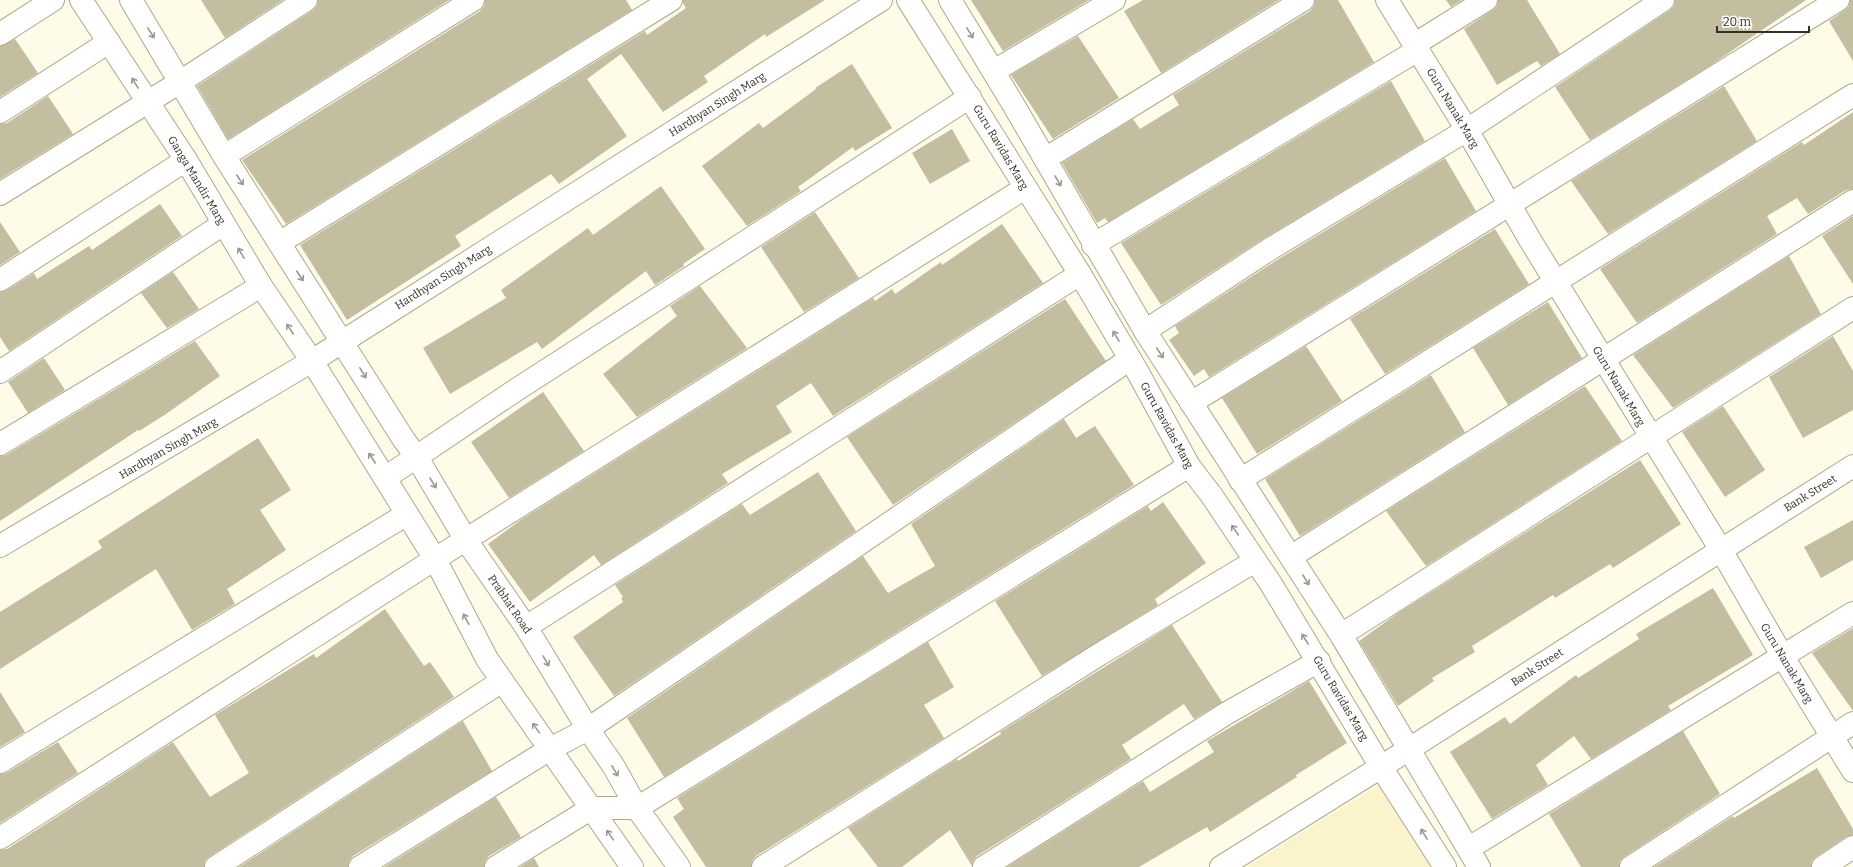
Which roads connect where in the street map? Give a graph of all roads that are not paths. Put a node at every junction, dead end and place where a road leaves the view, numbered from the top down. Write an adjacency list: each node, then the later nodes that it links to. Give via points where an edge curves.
1 (53, 0): 16 (street)
2 (81, 0): 17 (street, Ganga Mandir Marg)
3 (131, 0): 20 (street, one-way to 20)
4 (306, 0): 20 (street)
5 (473, 0): 26 (street)
6 (671, 0): 34 (street)
7 (881, 0): 42 (street, Hardhyan Singh Marg)
8 (908, 0): 22 (street, Guru Ravidas Marg)
9 (950, 0): 19 (street, one-way to 19)
10 (1114, 0): 19 (street)
11 (1303, 0): 27 (street)
12 (1387, 0): 18 (street, Guru Nanak Marg)
13 (1486, 0): 18 (street)
14 (1663, 0): 25 (street)
15 (1838, 0): 32 (street)
16 (0, 34)
17 (109, 42): 23 (street, Ganga Mandir Marg, one-way to 17); 24 (street)
18 (1416, 47): 25 (street, Guru Nanak Marg); 35 (street)
19 (994, 71): 27 (street)
20 (180, 82): 23 (street); 26 (street)
21 (1853, 95): 38 (street)
22 (970, 97): 29 (street, Guru Ravidas Marg); 50 (street)
23 (147, 102): 28 (street, Ganga Mandir Marg); 30 (street)
24 (0, 112)
25 (1467, 130): 32 (street, Guru Nanak Marg); 41 (street, via 1270,249)
26 (224, 156): 34 (street, one-way to 34)
27 (1045, 159): 35 (street, one-way to 35)
28 (186, 160): 33 (street, Ganga Mandir Marg); 37 (street)
29 (1025, 188): 36 (street, Guru Ravidas Marg); 56 (street)
30 (0, 194)
31 (1853, 201): 44 (street)
32 (1509, 203): 38 (street, Guru Nanak Marg); 47 (street)
33 (223, 224): 39 (street, Ganga Mandir Marg, one-way to 33); 46 (street)
34 (279, 243): 42 (street, one-way to 42)
35 (1094, 245): 41 (street)
36 (1080, 274): 43 (street, Guru Ravidas Marg, one-way to 36); 63 (street)
37 (0, 280)
38 (1555, 280): 44 (street, Guru Nanak Marg); 54 (street)
39 (261, 286): 45 (street, Ganga Mandir Marg, one-way to 39); 49 (street)
40 (1853, 308): 48 (street)
41 (1145, 331): 47 (street, one-way to 47)
42 (342, 340): 45 (street, Hardhyan Singh Marg); 50 (street, Prabhat Road, one-way to 50)
43 (1130, 359): 51 (street, Guru Ravidas Marg); 69 (street)
44 (1604, 360): 48 (street, Guru Nanak Marg); 59 (street)
45 (312, 361): 53 (street, one-way to 45); 57 (street, Hardhyan Singh Marg)
46 (0, 372)
47 (1191, 403): 54 (street)
48 (1651, 438): 58 (street, Guru Nanak Marg); 64 (street)
49 (0, 444)
50 (416, 456): 53 (street); 56 (street, Prabhat Road, one-way to 56)
51 (1189, 466): 61 (street, Guru Ravidas Marg, one-way to 51); 77 (street)
52 (1853, 466): 58 (street, Bank Street)
53 (385, 478): 55 (street)
54 (1240, 480): 59 (street)
55 (407, 514): 60 (street); 73 (street)
56 (466, 540): 60 (street); 63 (street, Prabhat Road)
57 (0, 546)
58 (1720, 550): 65 (street, Guru Nanak Marg); 72 (street, Bank Street)
59 (1292, 556): 64 (street, one-way to 64)
60 (435, 559): 67 (street, one-way to 60, via 487,659); 78 (street)
61 (1256, 561): 66 (street, Guru Ravidas Marg, one-way to 61); 86 (street, via 1100,654)
62 (1853, 613): 65 (street)
63 (526, 627): 69 (street, Prabhat Road, one-way to 69)
64 (1341, 635): 72 (street)
65 (1783, 657): 70 (street, Guru Nanak Marg); 80 (street)
66 (1319, 661): 74 (street, Guru Ravidas Marg); 87 (street, via 1228,713)
67 (502, 681): 71 (street, one-way to 67); 82 (street)
68 (1853, 724): 70 (street)
69 (588, 729): 71 (street); 77 (street, Prabhat Road, one-way to 77, via 614,767)
70 (1832, 736): 75 (street, Guru Nanak Marg); 91 (street)
71 (550, 749): 76 (street); 83 (street)
72 (1409, 749): 74 (street, Bank Street); 80 (street)
73 (0, 762)
74 (1381, 767): 88 (street, Bank Street); 89 (street, Guru Ravidas Marg, one-way to 74)
75 (1853, 771)
76 (592, 808): 77 (street); 81 (street, one-way to 76); 84 (street)
77 (637, 808): 85 (street, Prabhat Road)
78 (0, 838)
79 (1853, 847): 92 (street)
80 (1469, 848): 90 (street)
81 (626, 865)
82 (216, 867)
83 (360, 867)
84 (496, 867)
85 (679, 867)
86 (763, 867)
87 (984, 867)
88 (1221, 867)
89 (1445, 867)
90 (1479, 867)
91 (1631, 867)
92 (1823, 867)

